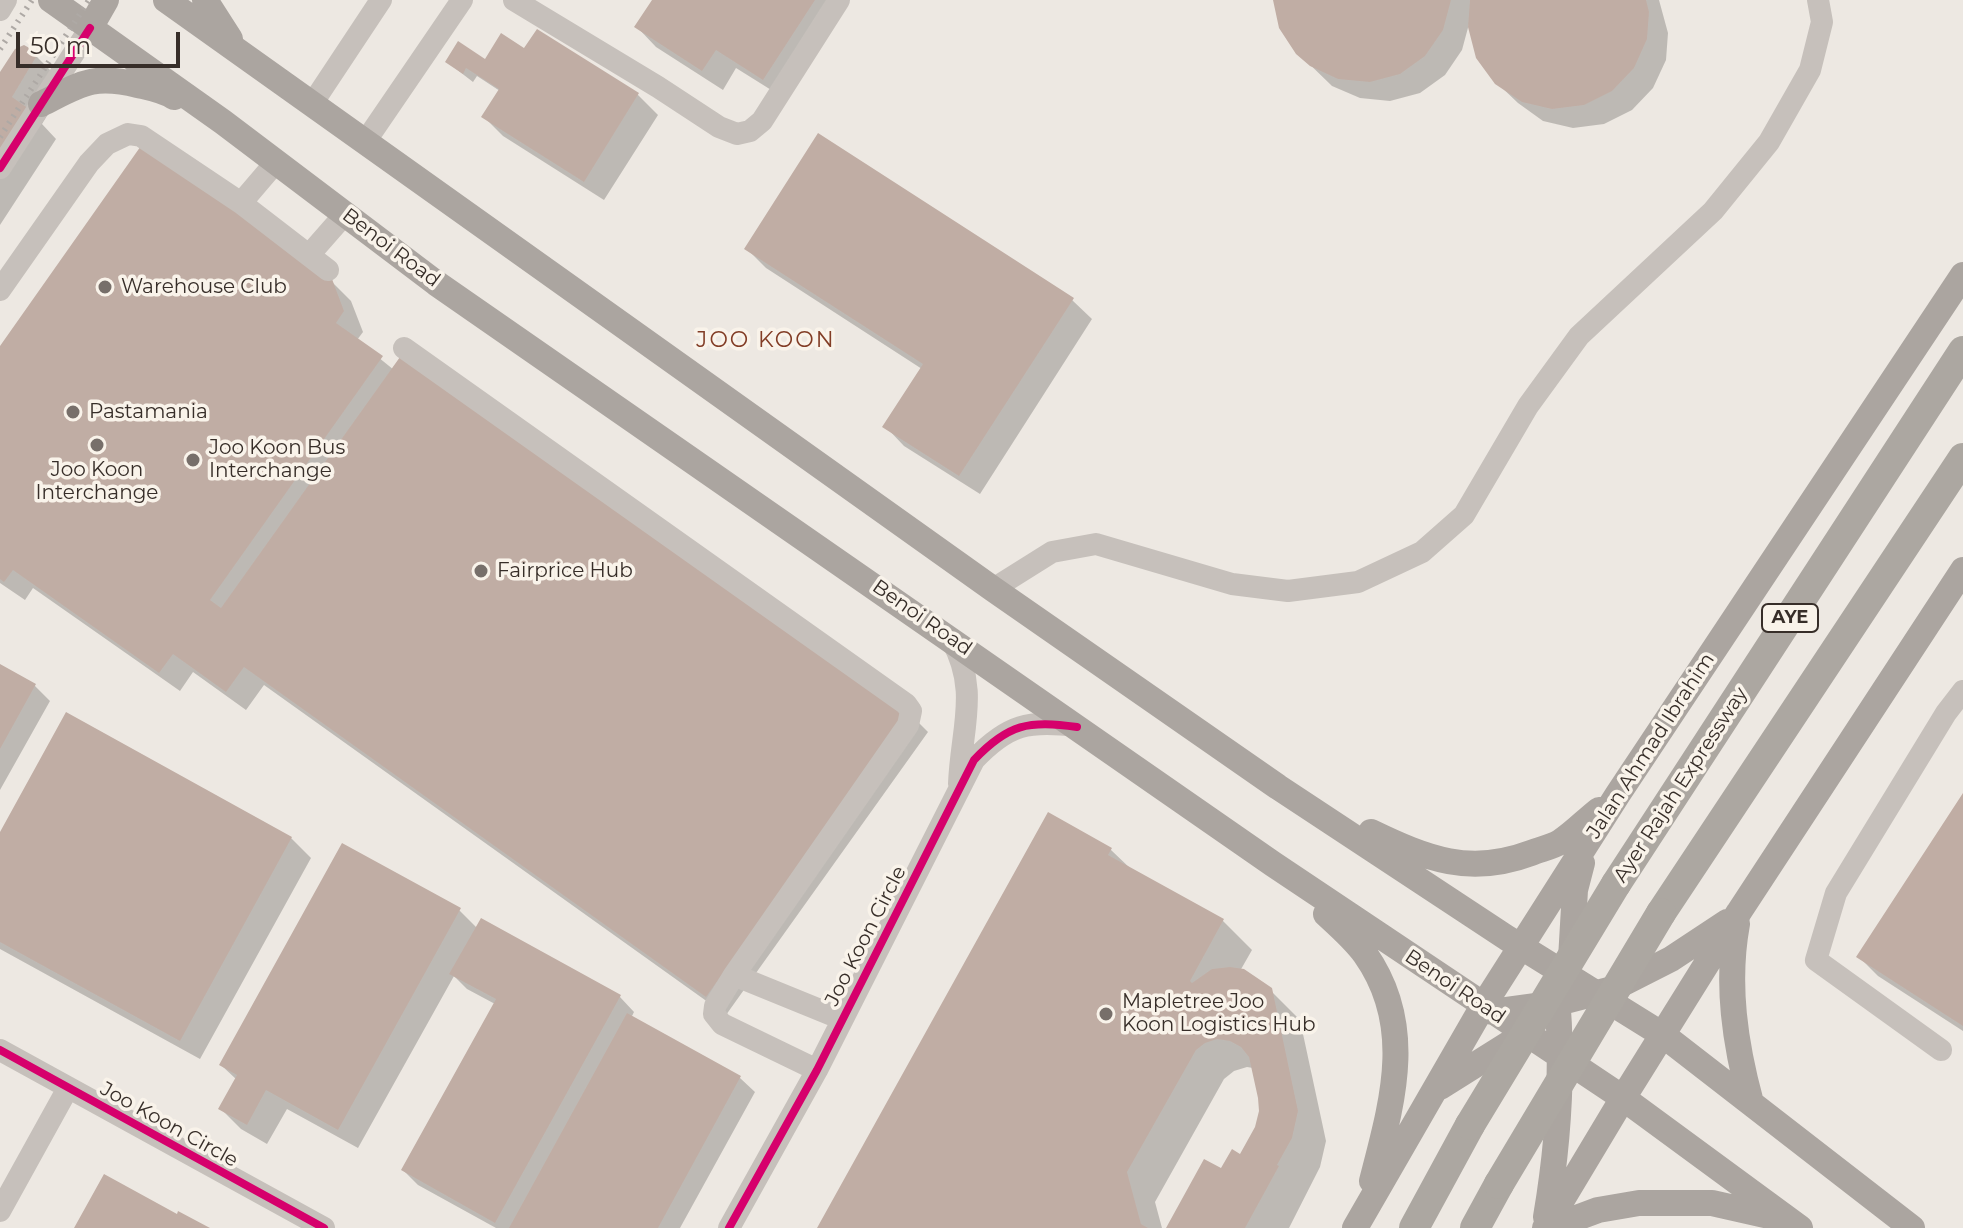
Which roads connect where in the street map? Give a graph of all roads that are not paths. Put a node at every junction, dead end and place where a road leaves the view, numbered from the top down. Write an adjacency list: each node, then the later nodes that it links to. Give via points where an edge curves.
1 (6, 0): 11 (street)
2 (51, 0): 12 (main road, Benoi Road)
3 (106, 0): 12 (main road)
4 (166, 0): 13 (main road)
5 (205, 0): 13 (main road)
6 (381, 0): 15 (street)
7 (462, 0): 17 (street)
8 (514, 0): 9 (street, via 737,134 762,121)
9 (839, 0)
10 (1818, 0): 30 (street, via 1822,22 1810,70 1769,142 1713,211 1579,336 1528,406 1464,515 1422,552 1358,582 1288,591 1232,584 1096,544 1052,552)
11 (0, 10)
12 (90, 28): 14 (street); 16 (main road, Benoi Road)
13 (238, 52): 15 (main road)
14 (41, 104): 16 (main road, via 85,82 110,78 164,91); 19 (street)
15 (312, 104): 17 (main road)
16 (223, 122): 18 (main road, Benoi Road)
17 (365, 142): 30 (main road)
18 (276, 162): 20 (street); 21 (main road, Benoi Road)
19 (0, 168)
20 (241, 203): 22 (street); 25 (street, via 141,136 128,134 107,144 89,163)
21 (345, 214): 22 (street); 31 (main road, Benoi Road, via 449,292)
22 (309, 255): 23 (street)
23 (328, 270)
24 (1963, 275): 36 (main road, Jalan Ahmad Ibrahim)
25 (0, 290)
26 (404, 348): 41 (street, via 911,711 908,725)
27 (1963, 351): 61 (highway, Ayer Rajah Expressway / AYE, bridge, via 1616,884)
28 (1963, 458): 62 (highway, AYE, bridge, via 1661,913)
29 (1963, 570): 39 (main road)
30 (993, 589): 34 (main road)
31 (950, 638): 33 (main road, Benoi Road); 35 (street, Joo Koon Circle, via 966,669 968,705)
32 (1963, 691): 48 (street, via 1836,893 1816,960)
33 (1077, 727): 35 (street, Joo Koon Circle, via 1045,722 1008,731 974,760); 38 (main road, Benoi Road)
34 (1278, 787): 36 (main road, via 1412,852 1454,864 1486,865 1559,842); 40 (main road)
35 (959, 789): 44 (street, Joo Koon Circle)
36 (1618, 794): 37 (main road, Jalan Ahmad Ibrahim)
37 (1586, 844): 40 (main road, Jalan Ahmad Ibrahim); 42 (main road, via 1575,890)
38 (1273, 864): 43 (main road, Benoi Road); 57 (main road, via 1364,952 1393,1010 1397,1057 1392,1095)
39 (1739, 912): 42 (main road, via 1671,959 1612,989); 46 (main road); 55 (main road, via 1732,995 1739,1058)
40 (1523, 947): 42 (main road); 43 (main road, Jalan Ahmad Ibrahim)
41 (734, 975): 44 (street); 50 (street, via 715,1006 722,1024)
42 (1570, 996): 43 (main road); 45 (main road); 46 (main road, via 1619,1008); 49 (main road); 51 (main road)
43 (1488, 1009): 45 (main road, Benoi Road); 53 (main road, Jalan Ahmad Ibrahim)
44 (842, 1019): 50 (street, Joo Koon Circle)
45 (1525, 1034): 49 (main road, Benoi Road); 53 (main road)
46 (1663, 1035): 54 (main road); 55 (main road)
47 (0, 1050): 52 (street, Joo Koon Circle)
48 (1941, 1050)
49 (1561, 1057): 51 (main road, Benoi Road); 63 (main road)
50 (817, 1070): 60 (street, Joo Koon Circle)
51 (1585, 1073): 54 (main road, Benoi Road)
52 (68, 1088): 56 (street); 59 (street, Joo Koon Circle)
53 (1434, 1091): 57 (main road, Jalan Ahmad Ibrahim)
54 (1623, 1098): 58 (main road, Benoi Road); 63 (main road)
55 (1751, 1103): 64 (main road)
56 (0, 1211)
57 (1360, 1220)
58 (1794, 1224): 63 (main road, via 1712,1203 1639,1203)
59 (324, 1228)
60 (729, 1228)
61 (1414, 1228)
62 (1475, 1228)
63 (1546, 1228)
64 (1912, 1228)

